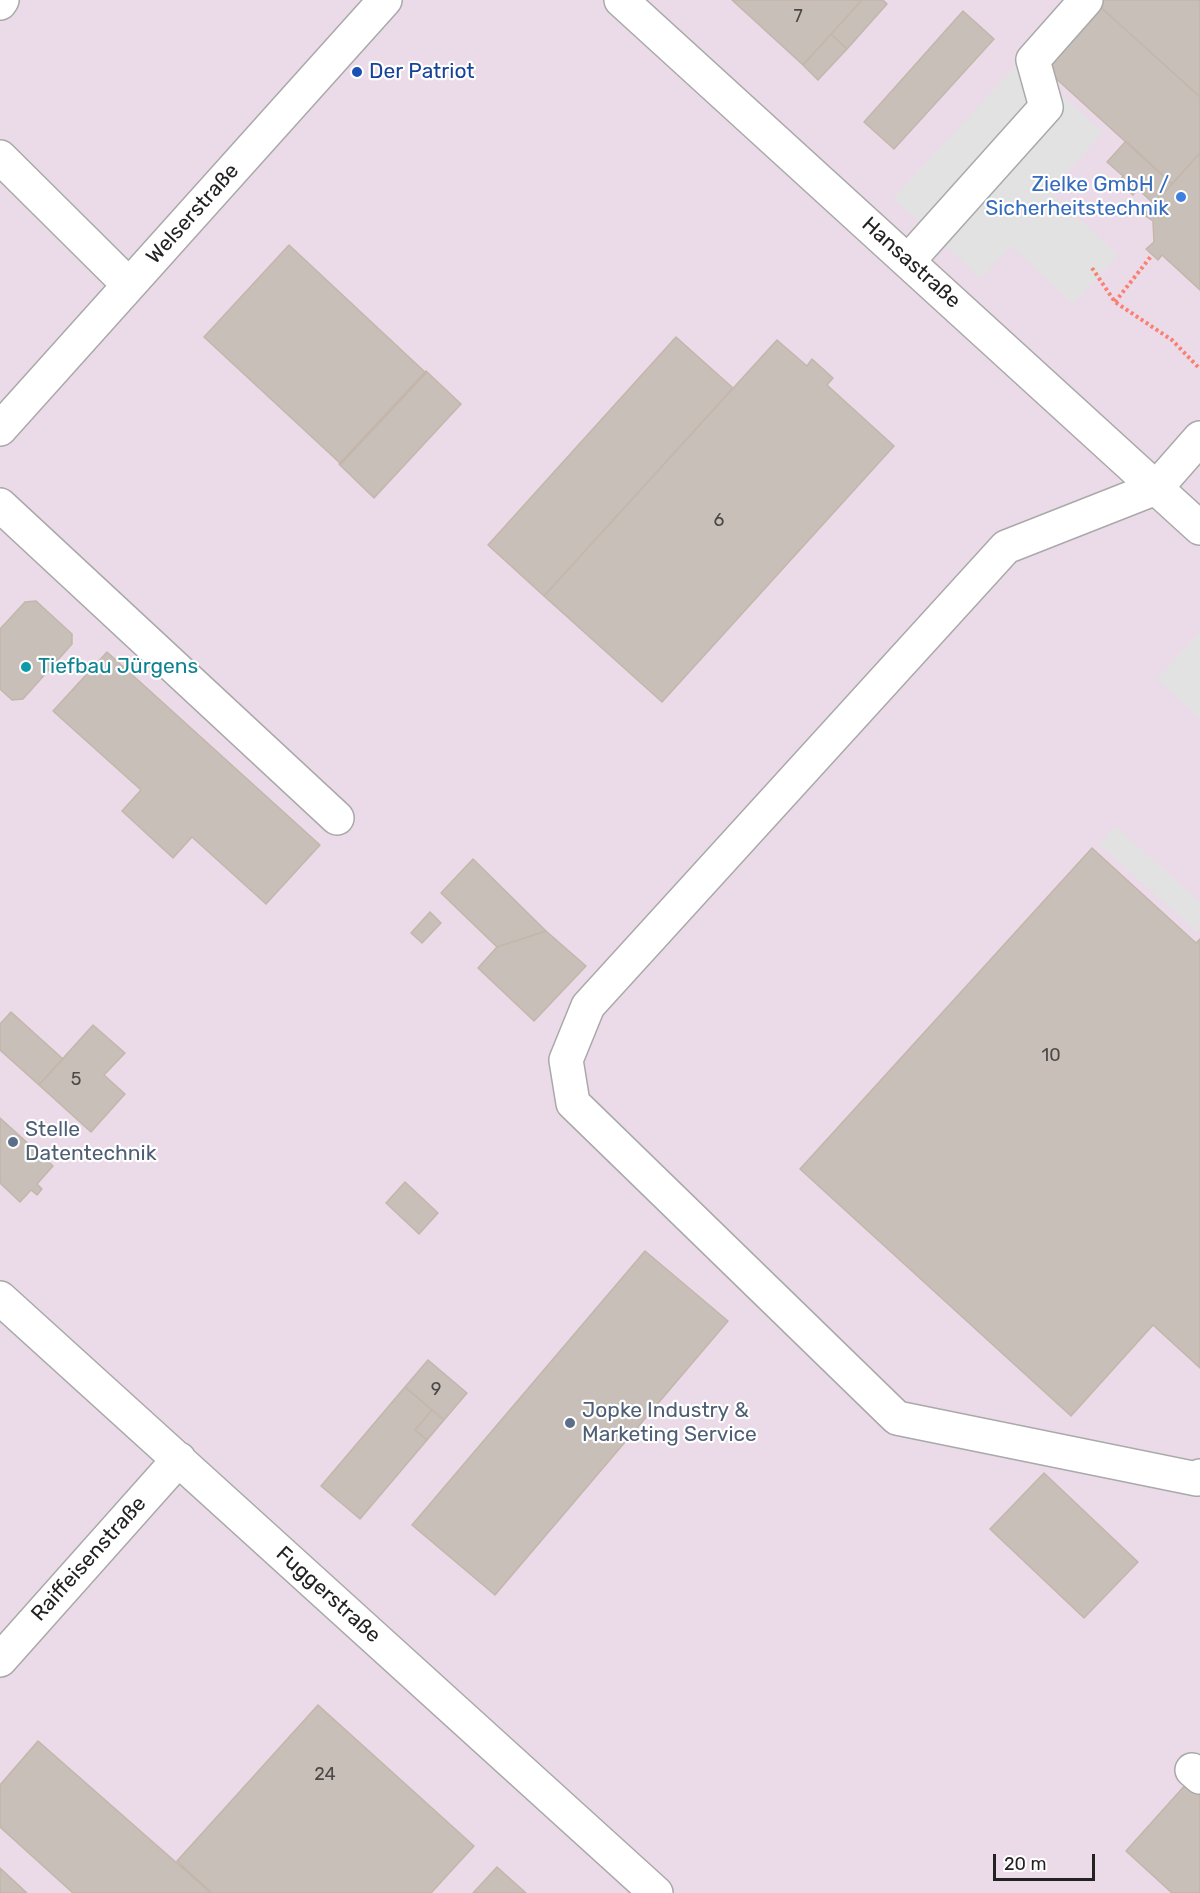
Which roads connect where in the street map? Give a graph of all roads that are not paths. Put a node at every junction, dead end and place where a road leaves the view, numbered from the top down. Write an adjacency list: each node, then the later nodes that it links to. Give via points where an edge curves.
1 (385, 0): 6 (street, Welserstraße)
2 (621, 0): 5 (street, Hansastraße)
3 (1086, 0): 5 (street, via 1033,60 1046,107)
4 (0, 157): 6 (street)
5 (909, 260): 9 (street, Hansastraße)
6 (129, 285): 7 (street, Welserstraße)
7 (0, 429)
8 (1200, 438): 9 (street)
9 (1156, 488): 11 (street, Hansastraße); 15 (street, via 1006,547 588,1006 566,1060 573,1103 897,1418 1197,1479)
10 (0, 505): 12 (street)
11 (1200, 528)
12 (337, 818)
13 (0, 1298): 14 (street, Fuggerstraße)
14 (179, 1459): 16 (street, Raiffeisenstraße); 17 (street, Fuggerstraße)
15 (1200, 1476)
16 (0, 1660)
17 (656, 1893)

